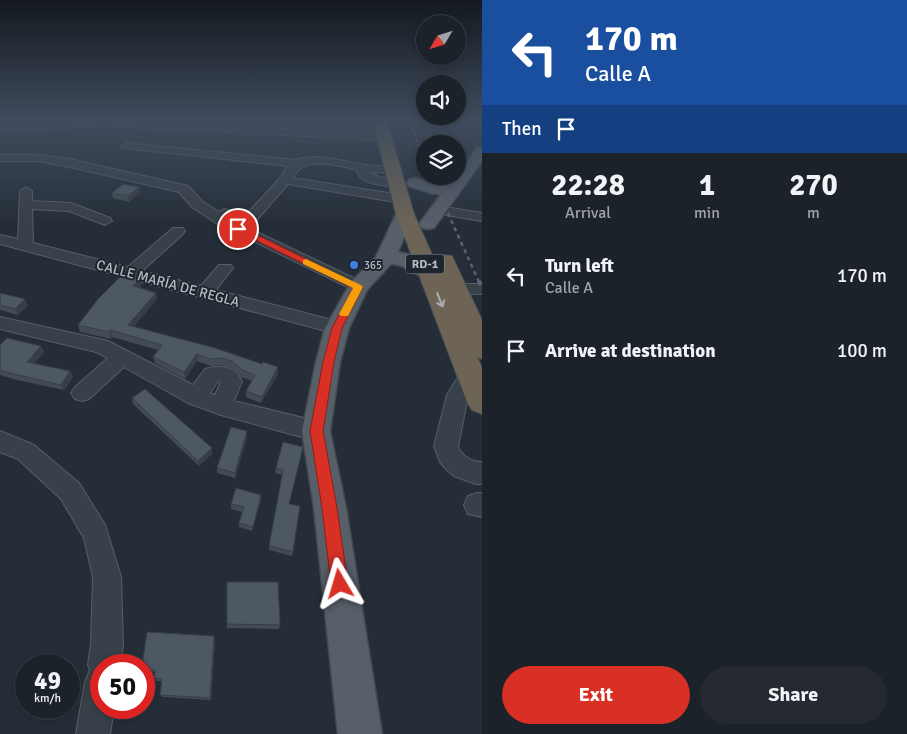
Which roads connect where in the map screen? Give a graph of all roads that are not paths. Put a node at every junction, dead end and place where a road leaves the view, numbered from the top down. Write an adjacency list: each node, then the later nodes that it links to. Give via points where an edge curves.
1 (224, 156): 7 (street)
2 (342, 156): 7 (street)
3 (365, 156): 11 (street)
4 (393, 156): 11 (highway, RD-1)
5 (0, 158): 24 (street, via 38,158 70,163 184,189 197,204 221,220)
6 (479, 159): 10 (main road)
7 (297, 164): 8 (street)
8 (284, 180): 9 (street, via 245,221 220,210); 11 (street)
9 (192, 184)
10 (454, 188): 11 (main road); 14 (main road)
11 (402, 190): 14 (highway, RD-1); 20 (main road); 23 (highway, RD-1)
12 (26, 191): 13 (street)
13 (26, 205): 16 (street, via 71,206); 19 (street)
14 (436, 213): 15 (street); 25 (highway, RD-1)
15 (482, 215)
16 (105, 221)
17 (178, 231): 22 (street)
18 (0, 239): 19 (street, CALLE MARÍA DE REGLA)
19 (25, 245): 22 (street, CALLE MARÍA DE REGLA)
20 (385, 259): 23 (main road, via 396,257 406,260); 24 (main road)
21 (225, 268): 27 (street)
22 (131, 273): 27 (street, CALLE MARÍA DE REGLA)
23 (429, 273): 32 (highway, RD-1, one-way to 32)
24 (358, 287): 29 (main road)
25 (456, 289): 26 (street); 30 (highway, RD-1)
26 (482, 289)
27 (205, 292): 29 (street, CALLE MARÍA DE REGLA)
28 (4, 328): 31 (street, via 101,346)
29 (337, 328): 37 (main road)
30 (481, 343)
31 (121, 358): 33 (street); 34 (street)
32 (470, 375): 35 (highway, RD-1); 39 (street, via 458,395 446,446 448,455 455,462 463,468)
33 (82, 393)
34 (196, 397): 36 (street); 36 (street, via 212,374 219,372 232,382)
35 (482, 402)
36 (221, 406): 37 (street)
37 (316, 431): 43 (main road, via 330,508)
38 (0, 441): 40 (street, via 26,452 70,491 96,534 107,577)
39 (482, 473)
40 (106, 654)
41 (95, 719): 42 (street)
42 (93, 734)
43 (360, 734)

